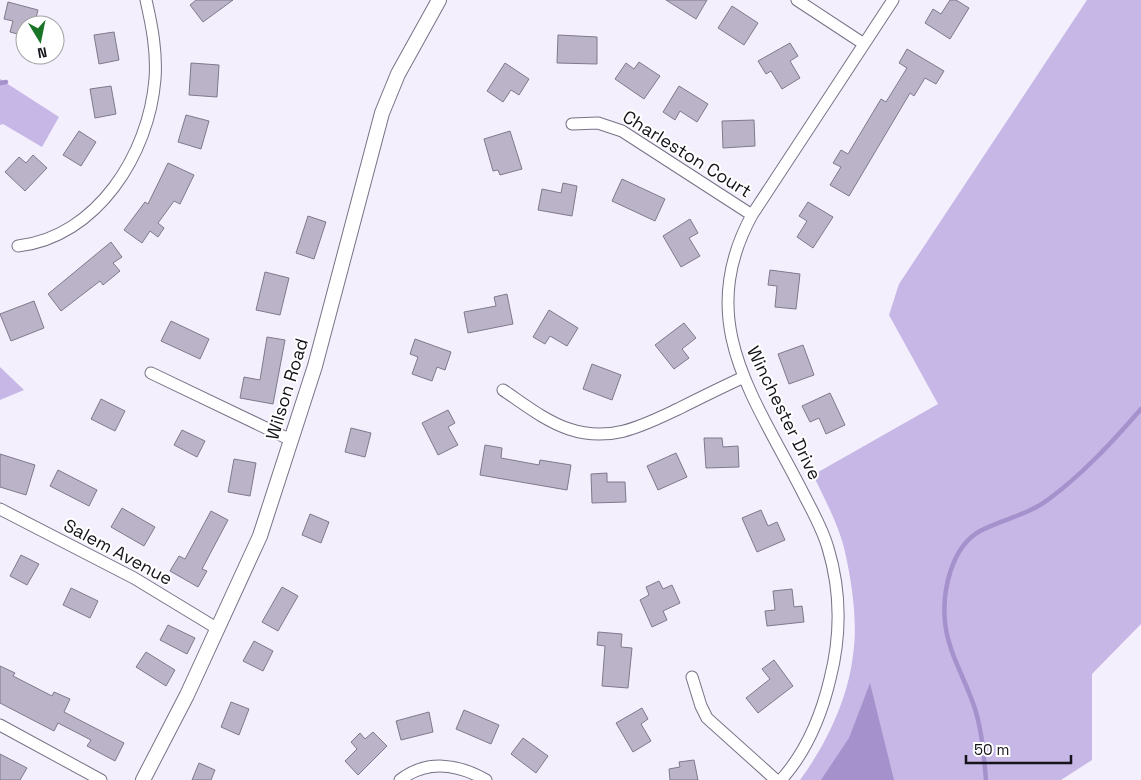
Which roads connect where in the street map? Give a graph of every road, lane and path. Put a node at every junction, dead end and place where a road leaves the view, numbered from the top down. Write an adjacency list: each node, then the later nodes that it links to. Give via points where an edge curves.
1 (146, 0): 8 (street, via 155,56 155,81 135,154 88,216 52,239)
2 (439, 0): 12 (street, Wilson Road, via 398,74 382,113 315,366)
3 (797, 0): 5 (street)
4 (893, 0): 5 (street, Winchester Drive)
5 (864, 44): 7 (street, Winchester Drive)
6 (572, 124): 7 (street, Charleston Court, via 598,123 622,132)
7 (752, 215): 10 (street, Winchester Drive, via 732,260 727,297 729,332)
8 (18, 246)
9 (151, 373): 12 (street)
10 (744, 376): 11 (street, via 645,425 607,435 584,433 562,426); 22 (street, Winchester Drive, via 821,529 836,587 838,634 829,685 814,730)
11 (503, 390)
12 (291, 440): 14 (street, Wilson Road, via 260,536)
13 (0, 509): 14 (street, Salem Avenue, via 134,578)
14 (218, 629): 18 (street, Wilson Road)
15 (692, 677): 21 (street, via 707,718)
16 (0, 725): 17 (street)
17 (101, 780)
18 (143, 780)
19 (400, 780): 20 (street, via 416,770 446,765)
20 (486, 780)
21 (776, 780)
22 (781, 780)

